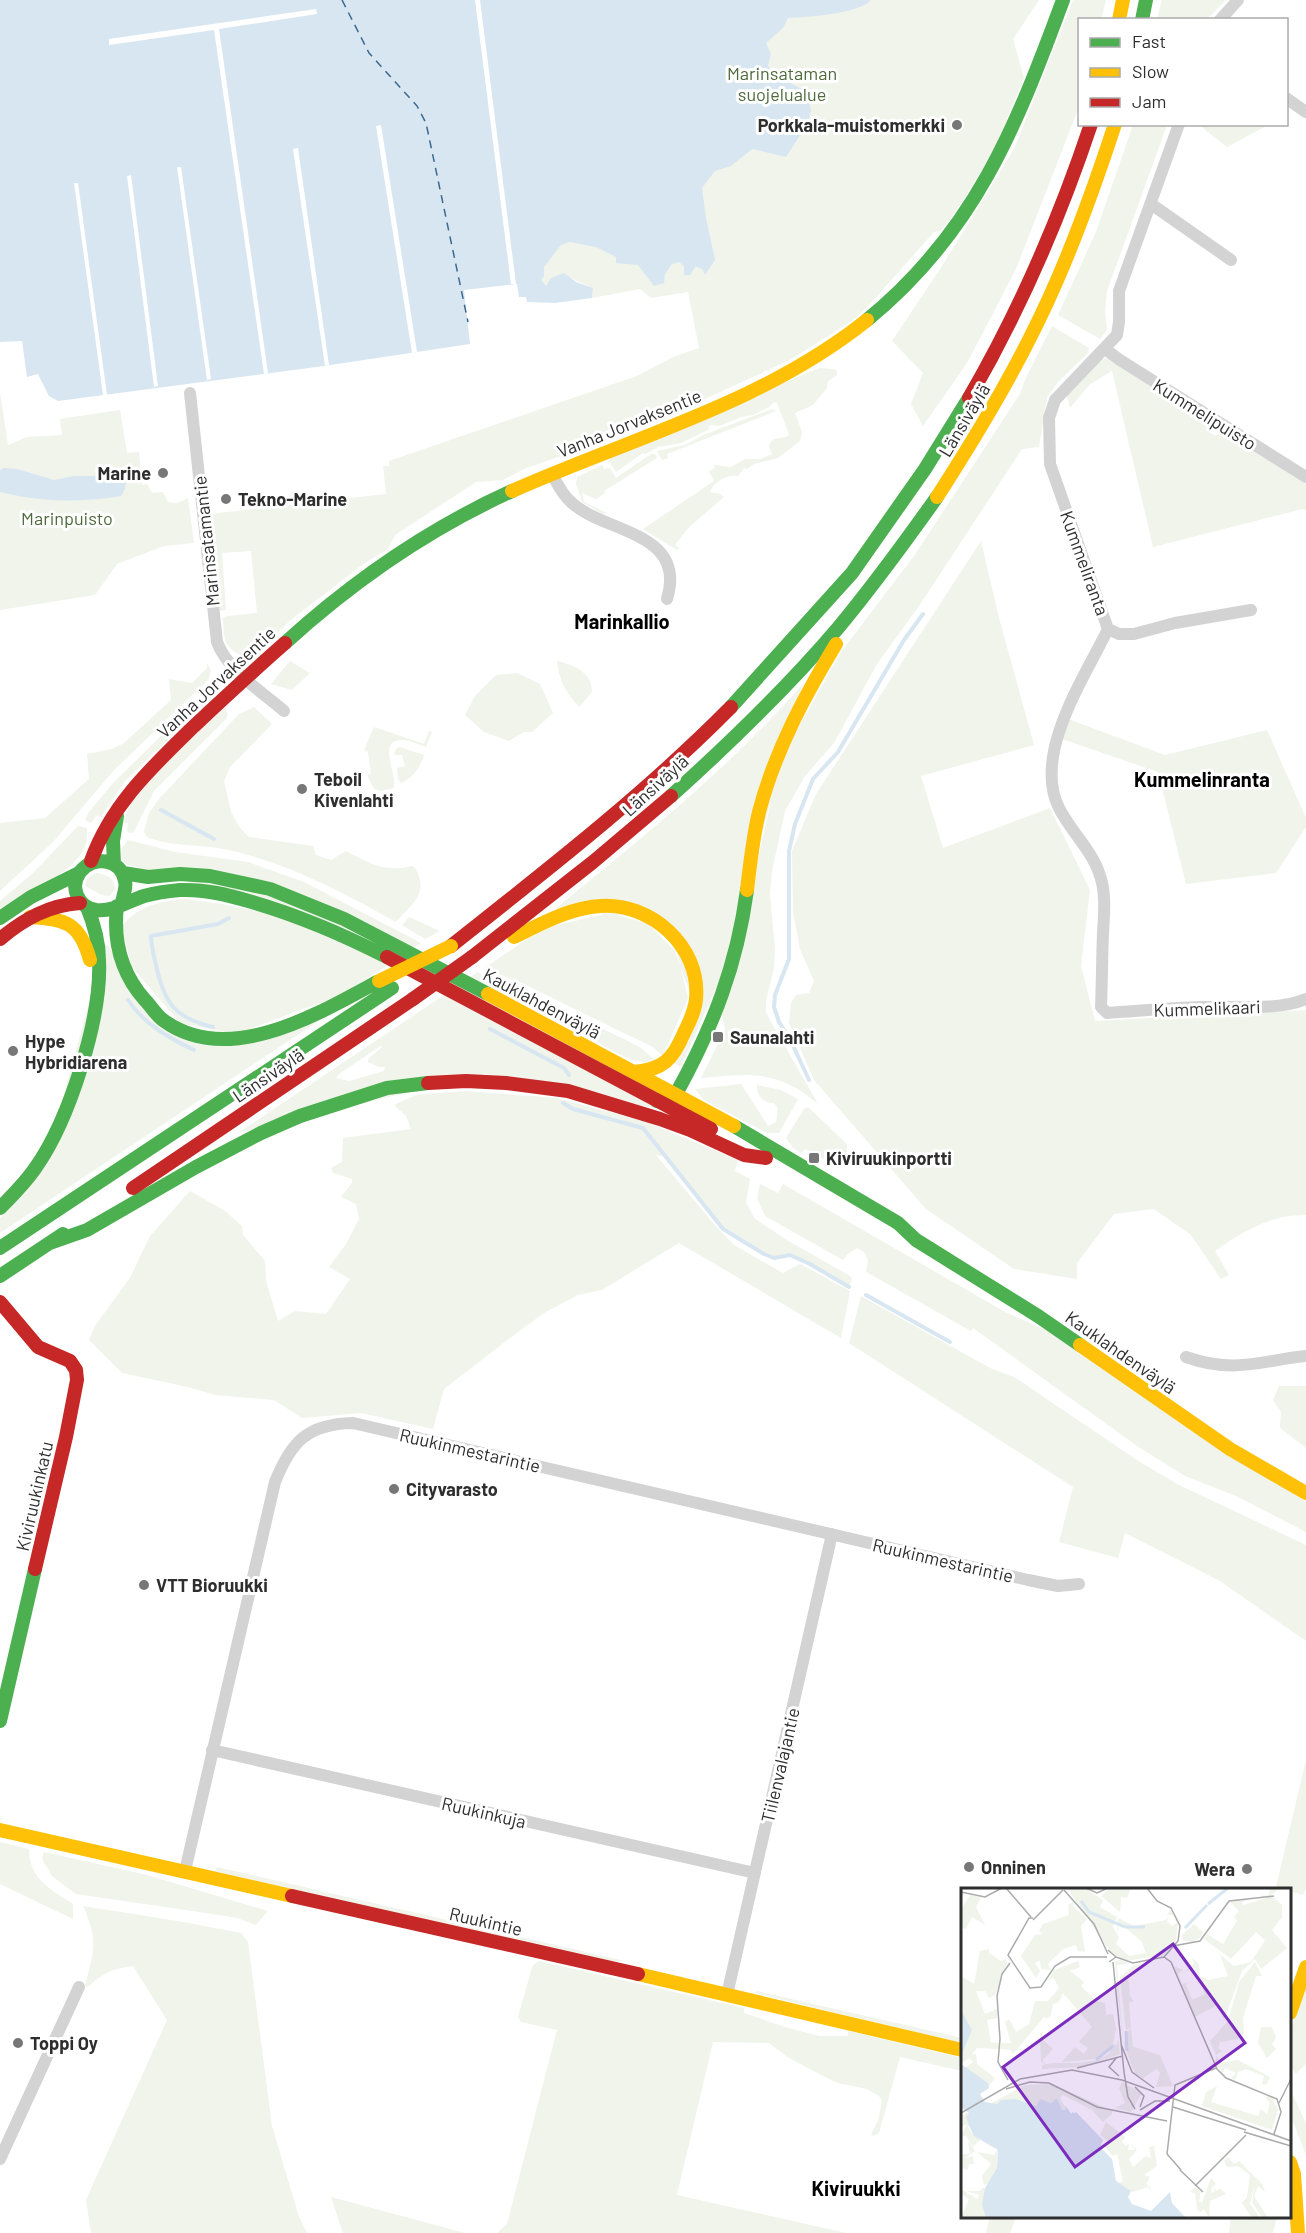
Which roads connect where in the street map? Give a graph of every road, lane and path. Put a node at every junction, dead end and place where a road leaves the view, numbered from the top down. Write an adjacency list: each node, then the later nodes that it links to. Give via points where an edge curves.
1 (1063, 0): 17 (main road, Vanha Jorvaksentie, via 1032,86 977,198 944,245 889,301 835,345 785,375)
2 (1123, 0): 5 (main road)
3 (1146, 0): 6 (main road)
4 (1238, 0): 7 (street)
5 (1119, 18)
6 (1142, 18)
7 (1222, 18)
8 (1288, 99): 9 (street)
9 (1306, 112)
10 (1090, 126): 34 (main road, Länsiväylä, via 1051,236 980,380 911,491 850,575 763,674 672,765)
11 (1114, 126): 19 (main road, Länsiväylä, via 1074,243 994,407 935,501)
12 (1178, 126): 13 (street, Kummeliranta)
13 (1151, 204): 14 (street); 15 (street, Kummeliranta, via 1119,291 1117,335)
14 (1232, 260)
15 (1105, 349): 18 (street, Kummelipuisto); 22 (street, Kummeliranta, via 1055,400 1048,439 1050,464)
16 (190, 393): 23 (street, Marinsatamantie, via 217,642 224,657)
17 (552, 474): 20 (street, via 570,501 583,511 650,542 664,557 671,578); 23 (main road, Vanha Jorvaksentie, via 475,508 380,565)
18 (1306, 477)
19 (869, 590): 35 (main road, Länsiväylä, via 782,689 690,778 580,873); 40 (main road, via 804,697 782,744 759,814 730,974 716,1013)
20 (668, 598)
21 (1251, 610): 22 (street, via 1134,634)
22 (1108, 629): 38 (street, Kummeliranta, via 1058,732 1052,782 1060,810 1101,878 1101,1007)
23 (245, 678): 24 (street, Marinsatamantie); 25 (main road, Vanha Jorvaksentie)
24 (285, 711)
25 (118, 805): 26 (main road, Vanha Jorvaksentie); 27 (main road, via 113,841)
26 (91, 861): 27 (main road, via 100,860); 28 (main road)
27 (119, 869): 30 (main road, via 126,883); 39 (main road, Kauklahdenväylä, via 148,877 210,876 250,883 301,900 365,929)
28 (79, 873): 29 (main road, via 75,886); 32 (main road)
29 (83, 905): 30 (main road, via 107,910); 31 (main road, via 60,905); 36 (main road, via 98,940)
30 (119, 905): 34 (main road, bridge, via 114,937 144,1001 159,1018 185,1034 213,1040 285,1028); 41 (main road, Kauklahdenväylä, via 179,890 213,891 297,915 374,950)
31 (30, 917): 33 (main road); 36 (main road, via 63,920 76,927 88,949)
32 (0, 918)
33 (0, 939)
34 (451, 946): 46 (main road, Länsiväylä, bridge)
35 (472, 957): 39 (main road, via 578,910 621,907 651,916 685,951 696,995 689,1022 669,1060 649,1072); 45 (main road, Länsiväylä, bridge)
36 (99, 990): 44 (main road, via 80,1072 59,1128 21,1187)
37 (1306, 999): 38 (street, Kummelikaari, via 1274,1005)
38 (1107, 1012)
39 (634, 1072): 40 (main road, Kauklahdenväylä)
40 (675, 1094): 41 (main road); 42 (main road, Kauklahdenväylä)
41 (657, 1101): 42 (main road, Kauklahdenväylä)
42 (749, 1147): 43 (main road, Kauklahdenväylä); 43 (main road, Kauklahdenväylä, via 766,1158); 45 (main road, via 567,1091 466,1081 387,1088 261,1133 87,1230)
43 (793, 1166): 52 (main road, Kauklahdenväylä, via 898,1223 916,1240 1038,1316 1230,1449)
44 (0, 1208)
45 (50, 1243): 47 (main road, Länsiväylä)
46 (0, 1248)
47 (0, 1276)
48 (0, 1297): 49 (main road, Kiviruukinkatu)
49 (4, 1306): 55 (main road, Kiviruukinkatu, via 38,1347 70,1361 77,1380)
50 (1306, 1356): 51 (street, via 1241,1367)
51 (1186, 1357)
52 (1306, 1493)
53 (832, 1534): 54 (street, Ruukinmestarintie, via 1058,1586); 56 (street, Ruukinmestarintie, via 364,1426 323,1426 295,1445 275,1482); 59 (street, Tiilenvalajantie)
54 (1079, 1584)
55 (0, 1721)
56 (212, 1750): 58 (street, Ruukinmestarintie); 59 (street, Ruukinkuja)
57 (0, 1830): 58 (main road, Ruukintie)
58 (185, 1871): 62 (main road, Ruukintie)
59 (755, 1873): 62 (street, Tiilenvalajantie)
60 (1306, 1968): 63 (main road)
61 (79, 1987): 65 (street)
62 (727, 1995): 64 (main road, Ruukintie)
63 (1291, 2010)
64 (961, 2050)
65 (0, 2159)
66 (1291, 2165): 67 (main road)
67 (1296, 2218): 68 (main road); 69 (main road)
68 (1289, 2233)
69 (1298, 2233)

